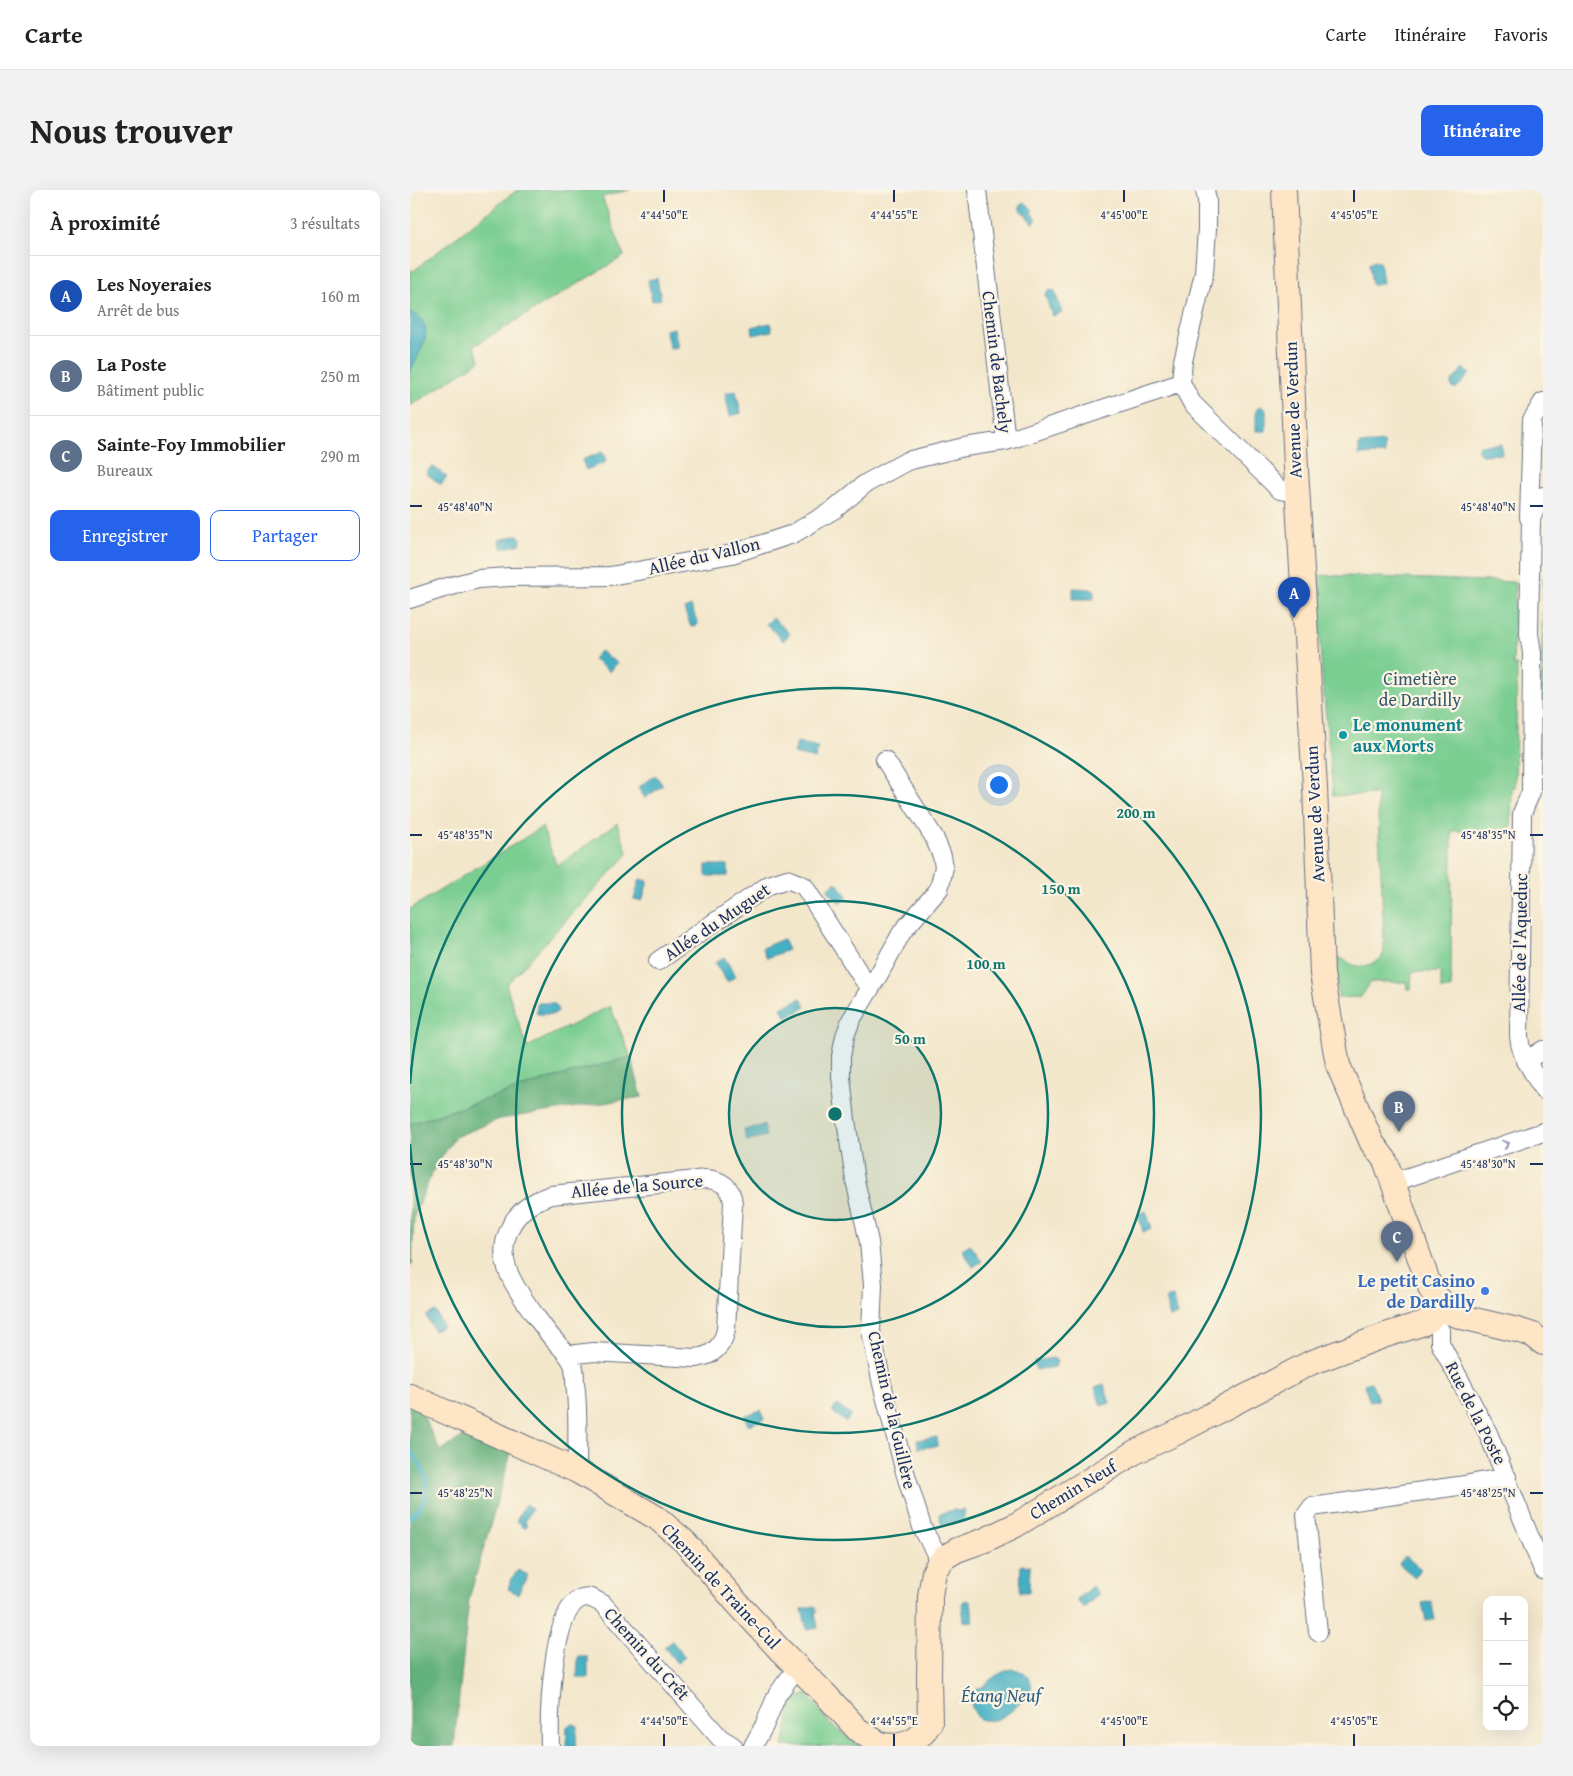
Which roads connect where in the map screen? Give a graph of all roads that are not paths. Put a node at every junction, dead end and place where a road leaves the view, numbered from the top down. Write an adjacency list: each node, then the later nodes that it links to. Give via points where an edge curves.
1 (976, 190): 6 (street, Chemin de Bachely)
2 (1205, 190): 4 (street, via 1204,273 1183,361)
3 (1284, 190): 8 (street, Avenue de Verdun)
4 (1181, 383): 6 (street, Chemin de Bachely); 8 (street, via 1192,403 1280,490)
5 (1543, 402): 7 (street, via 1532,420)
6 (1006, 441): 9 (street, Allée du Vallon, via 907,461 865,484 835,509 793,534 732,554 610,576 478,579)
7 (1538, 490): 11 (street, via 1530,553 1529,634)
8 (1297, 492): 18 (street, Avenue de Verdun, via 1322,974 1338,1065 1372,1143 1385,1160)
9 (410, 599)
10 (885, 760): 13 (street, Chemin de la Guillère, via 934,837 944,867 940,889 902,932)
11 (1537, 791): 15 (street, Allée de l'Aqueduc, via 1522,813 1519,1044)
12 (658, 961): 13 (street, Allée du Muguet, via 769,885 787,879 804,886)
13 (871, 987): 25 (street, Chemin de la Guillère, via 851,1020 841,1056 846,1120 869,1242 873,1285 871,1331 908,1482)
14 (1543, 1050): 15 (street)
15 (1526, 1060): 16 (street, Allée de l'Aqueduc)
16 (1543, 1090)
17 (1543, 1132): 18 (street, one-way to 17)
18 (1394, 1182): 19 (street, Avenue de Verdun, via 1431,1290)
19 (1444, 1316): 20 (street, via 1462,1317 1533,1335); 24 (street, Rue de la Poste, via 1440,1343 1488,1433); 25 (street, Chemin Neuf, via 1310,1363 1135,1452 1016,1525 957,1550)
20 (1543, 1343)
21 (568, 1354): 21 (street, Allée de la Source, via 540,1323 508,1273 505,1244 516,1217 534,1201 559,1193 706,1179 727,1186 733,1204 726,1329 720,1346 708,1355 696,1358 593,1352); 23 (street, Allée de la Source, via 577,1394)
22 (410, 1396): 23 (street, Chemin de Traine-Cul)
23 (577, 1471): 28 (street, Chemin de Traine-Cul, via 672,1529)
24 (1507, 1477): 26 (street, Rue de la Poste); 27 (street, via 1312,1507 1306,1515)
25 (938, 1565): 29 (street, via 930,1596 929,1678)
26 (1543, 1570)
27 (1318, 1632)
28 (798, 1666): 29 (street, Chemin de Traine-Cul, via 858,1730 881,1745 896,1746); 32 (street, via 777,1694)
29 (933, 1737)
30 (550, 1746): 31 (street, Chemin du Crêt, via 551,1686 562,1621 576,1601 583,1597 603,1604 720,1738)
31 (733, 1746)
32 (753, 1746)

